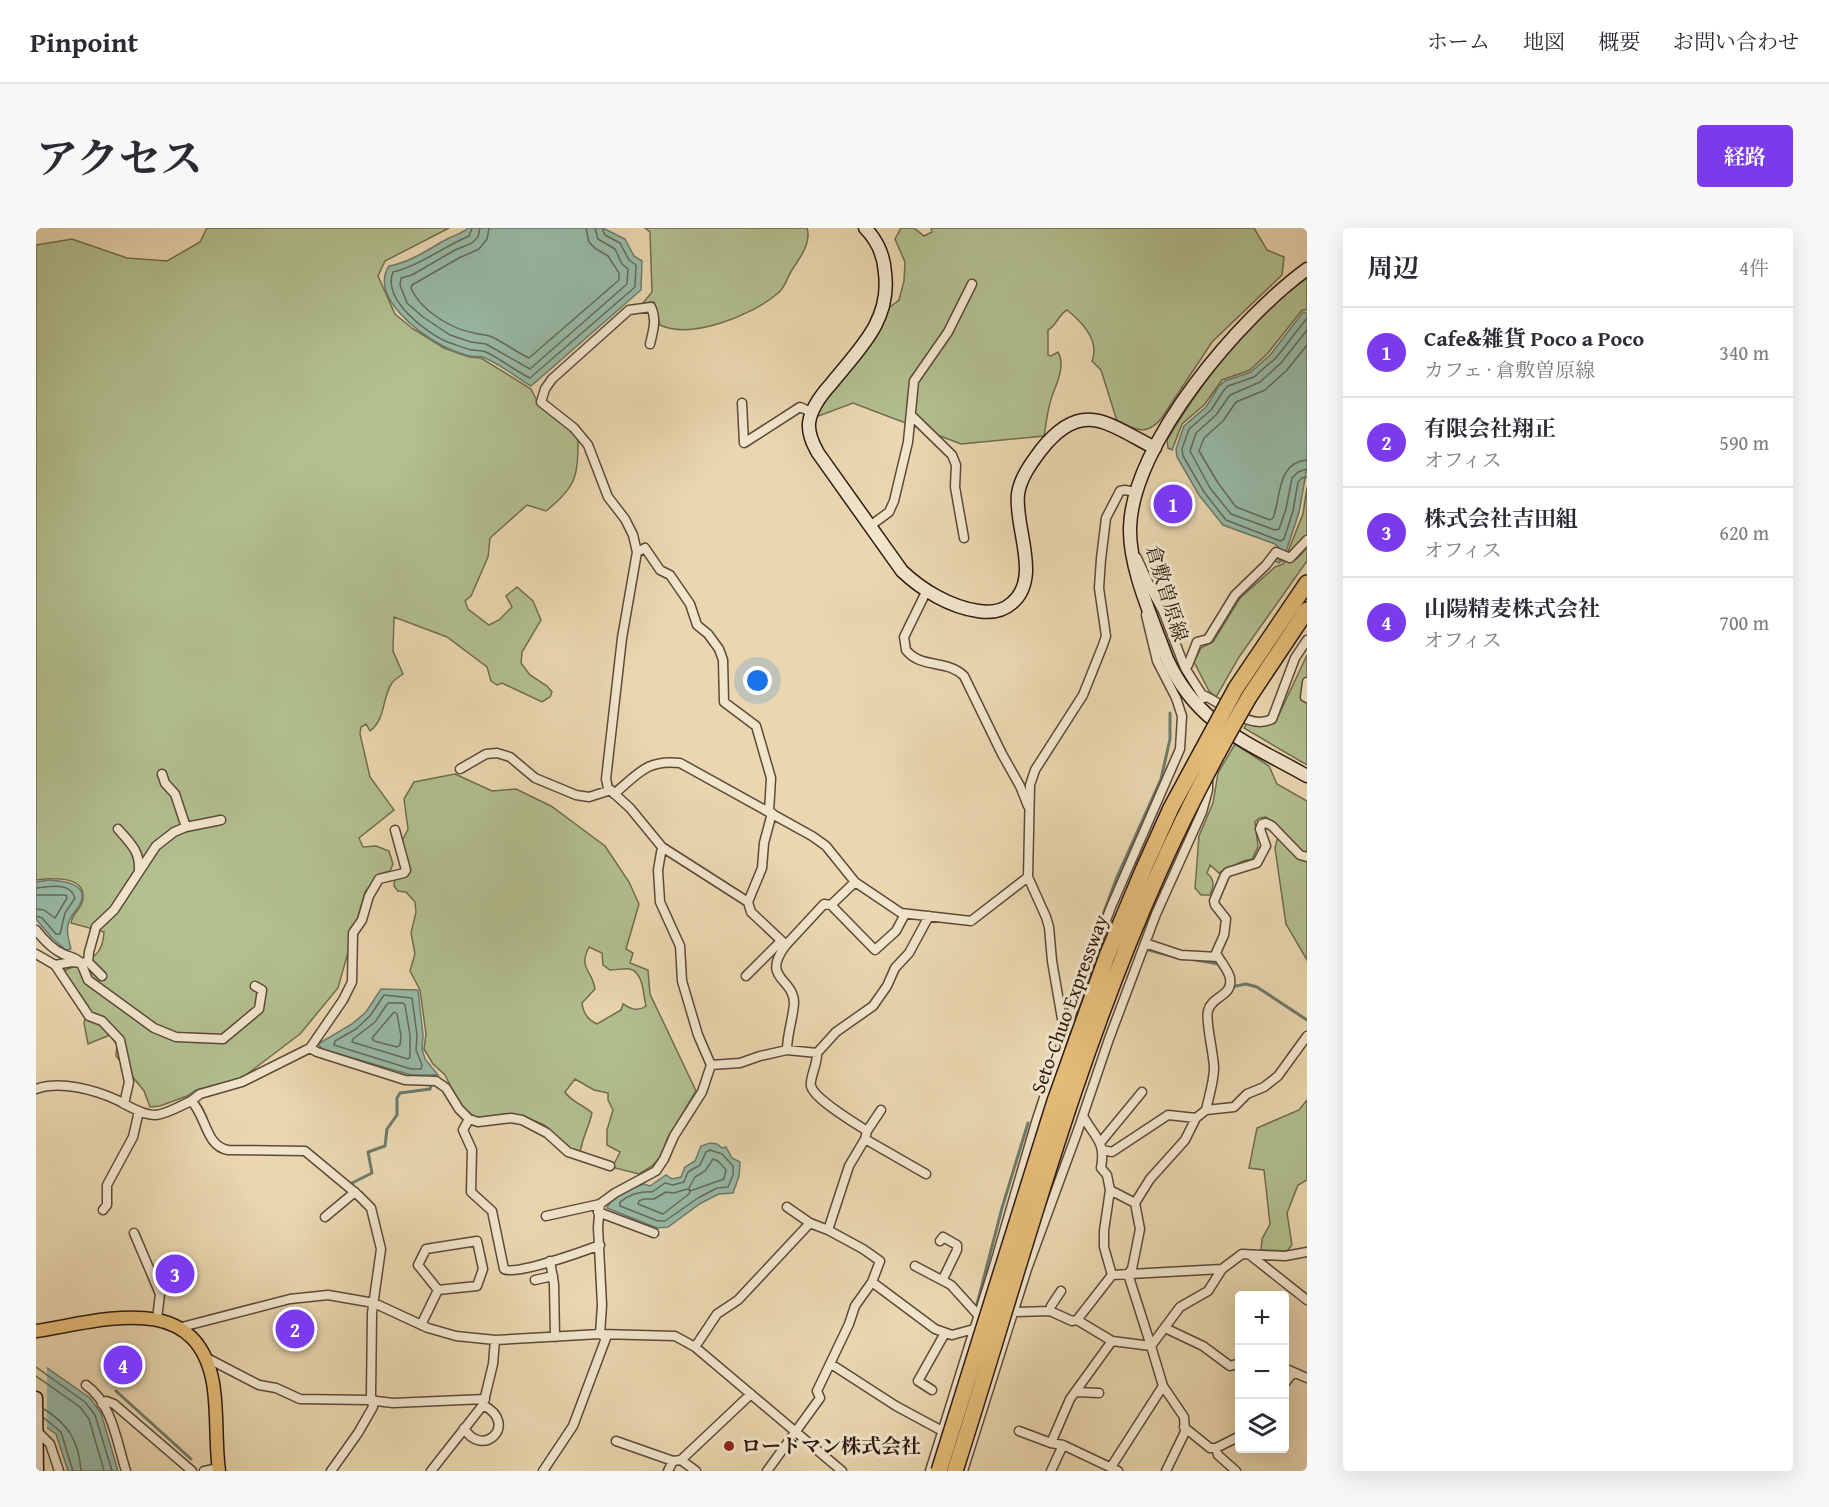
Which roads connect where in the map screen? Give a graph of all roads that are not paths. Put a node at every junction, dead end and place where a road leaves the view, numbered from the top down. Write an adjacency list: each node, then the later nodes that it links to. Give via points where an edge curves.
1 (865, 228): 6 (street, via 881,250 886,275 882,314)
2 (1307, 269): 8 (street, 倉敷曽原線, via 1255,314 1199,376)
3 (972, 284): 7 (street, via 948,332 914,381)
4 (650, 344): 14 (street, via 655,324 651,307 629,310 552,379 541,402 574,428 588,445 608,497 633,535)
5 (742, 403): 6 (street, via 744,443 800,407)
6 (812, 412): 10 (street, via 809,426 818,453)
7 (911, 415): 10 (street, via 894,501 889,512); 11 (street, via 952,455)
8 (1155, 448): 9 (street, 倉敷曽原線); 16 (street, via 1090,418 1064,426 1054,434 1020,483 1018,511 1026,582 1014,601 1004,609 979,611 961,607)
9 (1135, 492): 13 (street, 倉敷曽原線); 29 (street, via 1120,491 1106,518 1099,588 1106,636 1083,695 1035,770)
10 (870, 526): 16 (street, via 902,570)
11 (964, 538)
12 (1307, 540): 20 (street, via 1290,558 1277,552 1235,595 1208,639 1196,646)
13 (1132, 547): 17 (street, 倉敷曽原線); 20 (street)
14 (637, 552): 28 (street, via 608,755 606,778); 30 (street, via 645,548 660,570 670,575 690,604 697,625 719,649 724,702 756,726 771,778)
15 (1307, 583): 22 (highway, Seto-Chuo Expressway)
16 (927, 590): 29 (street, via 904,637 906,650 919,661 949,666 964,676)
17 (1146, 601): 27 (street, 倉敷曽原線, via 1167,659 1192,702 1221,728); 54 (street, via 1146,619 1157,661 1182,716 1180,749 1111,907)
18 (1307, 610): 22 (highway, Seto-Chuo Expressway)
19 (1307, 640): 20 (street, via 1295,658 1269,721 1251,721 1203,697)
20 (1185, 666)
21 (1307, 682): 23 (street)
22 (1243, 692): 166 (highway, Seto-Chuo Expressway, bridge, via 1171,808 1099,978 1055,1101); 167 (highway, Seto-Chuo Expressway, bridge, via 1157,874 1121,961 1047,1177)
23 (1307, 698)
24 (1209, 726): 46 (street, via 1208,790 1202,812)
25 (460, 769): 28 (street, via 486,754 497,753 510,757 535,778 576,795 589,797)
26 (162, 774): 32 (street, via 175,794)
27 (1307, 776)
28 (612, 792): 30 (street, via 646,767 663,761 680,763); 35 (street)
29 (1029, 810): 38 (street)
30 (770, 812): 39 (street, via 826,846); 40 (street, via 762,868)
31 (221, 820): 32 (street)
32 (186, 827): 37 (street, via 156,846)
33 (118, 829): 37 (street, via 137,853)
34 (395, 830): 57 (street, via 406,870 379,879 369,896 362,920 353,933 352,982)
35 (662, 846): 40 (street); 60 (street, via 658,870 660,902 680,946 682,981)
36 (1307, 857): 48 (street, via 1300,855 1272,826 1262,824 1266,846 1257,863 1228,872 1214,901 1226,919)
37 (139, 871): 49 (street, via 114,910 96,927)
38 (1028, 877): 43 (street, via 971,921); 54 (street, via 1046,917 1062,1019)
39 (855, 882): 41 (street); 42 (street)
40 (748, 902): 45 (street, via 751,912)
41 (831, 905): 42 (street, via 875,950 896,931); 45 (street, via 824,904)
42 (905, 914): 43 (street)
43 (929, 916): 59 (street, via 873,1006 836,1032)
44 (36, 930): 49 (street, via 59,952)
45 (783, 943): 52 (street); 58 (street, via 776,968 794,1004)
46 (1144, 943): 48 (street, via 1181,955); 56 (street)
47 (36, 954): 50 (street)
48 (1218, 957): 66 (street, via 1230,979 1229,989 1208,1011 1214,1069)
49 (85, 962): 50 (street); 51 (street); 53 (street, via 88,980 154,1028 176,1037 223,1039 259,1009 262,990)
50 (54, 965): 64 (street, via 89,1016 102,1021 120,1040 129,1082)
51 (102, 976)
52 (746, 976)
53 (255, 986)
54 (1069, 1023): 56 (street); 106 (street)
55 (1307, 1036): 66 (street, via 1278,1076 1264,1088 1247,1094 1234,1107)
56 (1109, 1039): 68 (street)
57 (310, 1048): 63 (street, via 242,1082 200,1094); 70 (street, via 405,1080 433,1081 446,1088)
58 (787, 1050): 59 (street); 60 (street, via 740,1063)
59 (817, 1053): 71 (street, via 811,1088)
60 (711, 1065): 78 (street, via 702,1092 656,1171 615,1193)
61 (36, 1089): 64 (street, via 75,1088)
62 (1142, 1092): 72 (street)
63 (191, 1101): 67 (street, via 154,1115); 76 (street, via 213,1141 224,1150 301,1150)
64 (124, 1104): 67 (street)
65 (880, 1110): 71 (street)
66 (1206, 1110): 69 (street)
67 (139, 1112): 80 (street, via 133,1137 107,1185)
68 (1083, 1116): 72 (street); 105 (street)
69 (1196, 1118): 72 (street, via 1168,1115 1112,1152); 77 (street, via 1185,1140 1150,1179)
70 (470, 1119): 73 (street, via 522,1120 547,1132 568,1152); 91 (street, via 463,1130 472,1149 471,1192 492,1211 504,1269 511,1271)
71 (866, 1135): 74 (street); 84 (street, via 849,1167)
72 (1102, 1147): 75 (street, via 1101,1168)
73 (610, 1166)
74 (926, 1174)
75 (1110, 1190): 77 (street); 95 (street, via 1104,1246)
76 (353, 1194): 82 (street); 103 (street, via 371,1208 381,1249)
77 (1135, 1203): 94 (street, via 1139,1235)
78 (599, 1208): 81 (street); 86 (street); 88 (street)
79 (788, 1208): 83 (street)
80 (103, 1210)
81 (546, 1216)
82 (325, 1217)
83 (810, 1223): 84 (street); 120 (street, via 738,1300 717,1314)
84 (828, 1230): 99 (street, via 880,1262)
85 (134, 1233): 107 (street, via 159,1294)
86 (654, 1233)
87 (940, 1241): 97 (street, via 944,1237 957,1245)
88 (600, 1245): 91 (street); 114 (street)
89 (1307, 1252): 90 (street)
90 (1250, 1255): 93 (street, via 1242,1254); 102 (street)
91 (550, 1262): 96 (street)
92 (915, 1266): 97 (street)
93 (1222, 1269): 94 (street); 111 (street, via 1208,1291 1180,1307)
94 (1128, 1274): 95 (street); 119 (street)
95 (1112, 1275): 108 (street)
96 (553, 1276): 98 (street); 116 (street)
97 (943, 1279): 106 (street)
98 (535, 1280)
99 (872, 1282): 115 (street); 122 (street, via 855,1306)
100 (438, 1290): 100 (street, via 418,1265 426,1249 477,1242 483,1269 477,1286); 109 (street)
101 (1061, 1292): 104 (street)
102 (1307, 1300)
103 (374, 1303): 109 (street); 110 (street, via 327,1295 290,1299); 135 (street)
104 (1050, 1311): 105 (street); 108 (street)
105 (1013, 1312): 148 (street)
106 (979, 1316): 112 (street)
107 (157, 1319): 110 (main road); 113 (main road, via 121,1317)
108 (1077, 1320): 118 (street)
109 (421, 1325): 117 (street, via 456,1336)
110 (178, 1328): 121 (main road, via 196,1342)
111 (1164, 1328): 119 (street); 123 (street, via 1203,1346 1230,1366)
112 (974, 1329): 115 (street); 141 (street)
113 (36, 1331)
114 (600, 1334): 116 (street); 120 (street, via 675,1336); 160 (street, via 606,1338 573,1426)
115 (945, 1334): 130 (street, via 918,1382)
116 (555, 1337): 117 (street)
117 (495, 1340): 136 (street)
118 (1112, 1341): 119 (street); 131 (street)
119 (1151, 1346): 129 (street)
120 (695, 1347): 133 (street)
121 (205, 1357): 135 (street, via 259,1385 300,1399); 151 (main road, via 213,1383)
122 (831, 1364): 141 (street); 143 (street, via 817,1391 820,1398)
123 (1235, 1364)
124 (1289, 1371): 125 (street)
125 (1293, 1373): 126 (street); 127 (street)
126 (1289, 1378)
127 (1307, 1378)
128 (86, 1385): 137 (street)
129 (1163, 1386): 138 (street, via 1184,1417); 152 (street)
130 (932, 1390)
131 (1077, 1392): 132 (street); 146 (street, via 1070,1399)
132 (1099, 1394)
133 (751, 1395): 143 (street); 150 (street)
134 (36, 1398): 140 (street)
135 (372, 1400): 136 (street); 158 (street, via 373,1407 358,1433)
136 (484, 1402): 139 (street); 139 (street, via 498,1416 495,1433 486,1441 478,1441)
137 (102, 1404): 153 (street, via 114,1404); 156 (street)
138 (1184, 1427): 149 (street, via 1210,1448); 170 (street)
139 (464, 1428): 159 (street)
140 (36, 1429): 154 (street); 155 (street, via 50,1444)
141 (942, 1431): 148 (street); 165 (street)
142 (1019, 1431): 146 (street)
143 (795, 1433): 163 (street); 164 (street)
144 (1235, 1438): 149 (street)
145 (616, 1442): 150 (street)
146 (1051, 1443): 147 (street)
147 (1063, 1445): 152 (street); 169 (street)
148 (971, 1446): 168 (street)
149 (1216, 1448): 171 (street, via 1218,1455)
150 (677, 1460): 161 (street); 162 (street)
151 (219, 1469): 157 (street)
152 (1114, 1469)
153 (190, 1470)
154 (37, 1471)
155 (59, 1471)
156 (126, 1471)
157 (204, 1471)
158 (331, 1471)
159 (431, 1471)
160 (543, 1471)
161 (668, 1471)
162 (696, 1471)
163 (767, 1471)
164 (842, 1471)
165 (930, 1471)
166 (939, 1471)
167 (955, 1471)
168 (963, 1471)
169 (1051, 1471)
170 (1166, 1471)
171 (1236, 1471)

